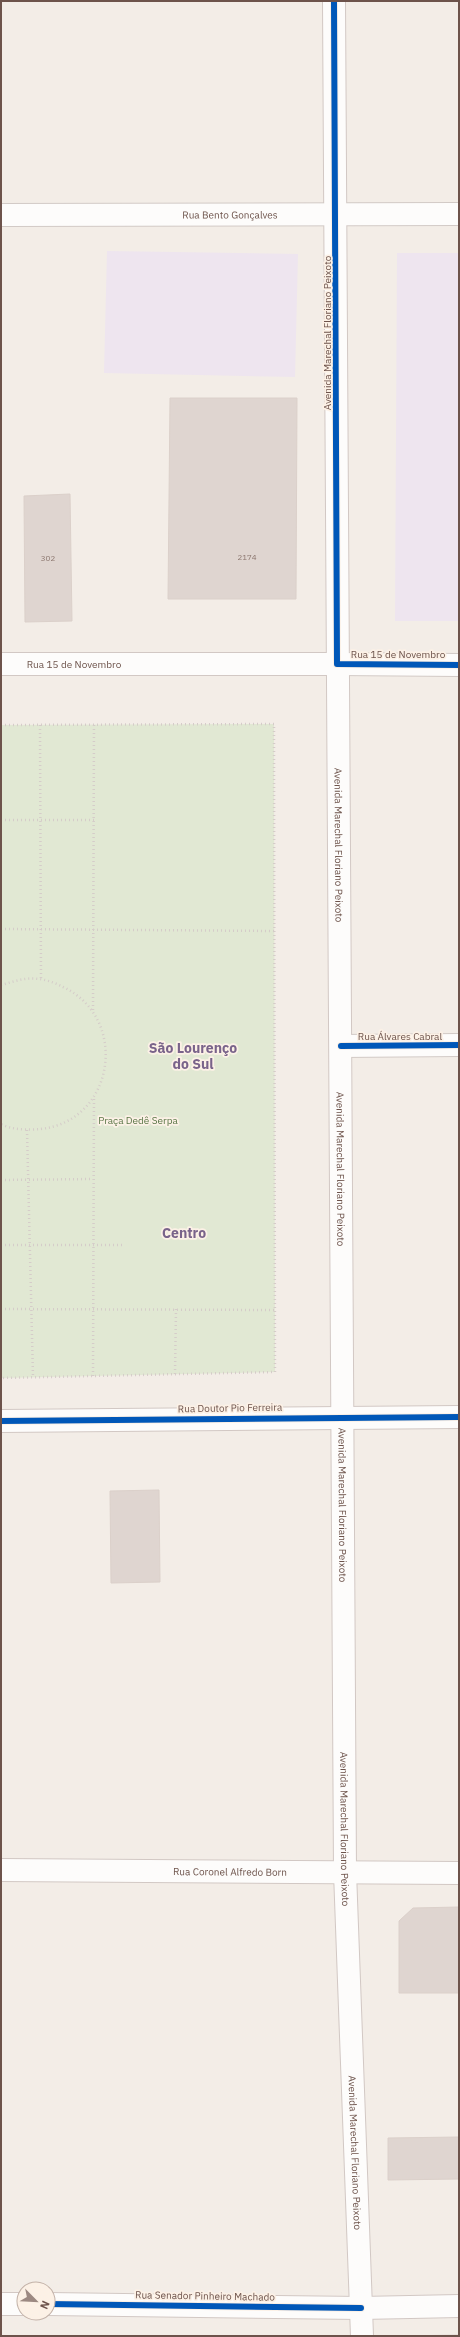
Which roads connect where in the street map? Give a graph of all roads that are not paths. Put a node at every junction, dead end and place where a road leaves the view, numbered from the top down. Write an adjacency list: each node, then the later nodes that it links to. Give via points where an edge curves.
1 (334, 1): 4 (main road, Avenida Marechal Floriano Peixoto)
2 (459, 214): 4 (main road, Rua Bento Gonçalves)
3 (1, 215): 4 (main road, Rua Bento Gonçalves)
4 (336, 215): 6 (main road, Avenida Marechal Floriano Peixoto)
5 (1, 664): 6 (main road, Rua 15 de Novembro)
6 (337, 664): 7 (main road, Rua 15 de Novembro); 9 (main road, Avenida Marechal Floriano Peixoto)
7 (459, 665)
8 (459, 1045): 9 (main road, Rua Álvares Cabral)
9 (341, 1046): 10 (main road, Avenida Marechal Floriano Peixoto)
10 (344, 1417): 11 (main road, Rua Doutor Pio Ferreira); 12 (main road, Rua Doutor Pio Ferreira); 14 (main road, Avenida Marechal Floriano Peixoto)
11 (459, 1417)
12 (1, 1421)
13 (1, 1870): 14 (main road, Rua Coronel Alfredo Born)
14 (345, 1872): 15 (main road, Rua Coronel Alfredo Born); 20 (main road, Avenida Marechal Floriano Peixoto)
15 (459, 1873)
16 (1, 2304): 17 (main road)
17 (16, 2304)
18 (56, 2304): 20 (main road, Rua Senador Pinheiro Machado)
19 (459, 2306): 20 (main road, Rua Senador Pinheiro Machado)
20 (361, 2308): 21 (main road, Avenida Marechal Floriano Peixoto)
21 (362, 2336)

